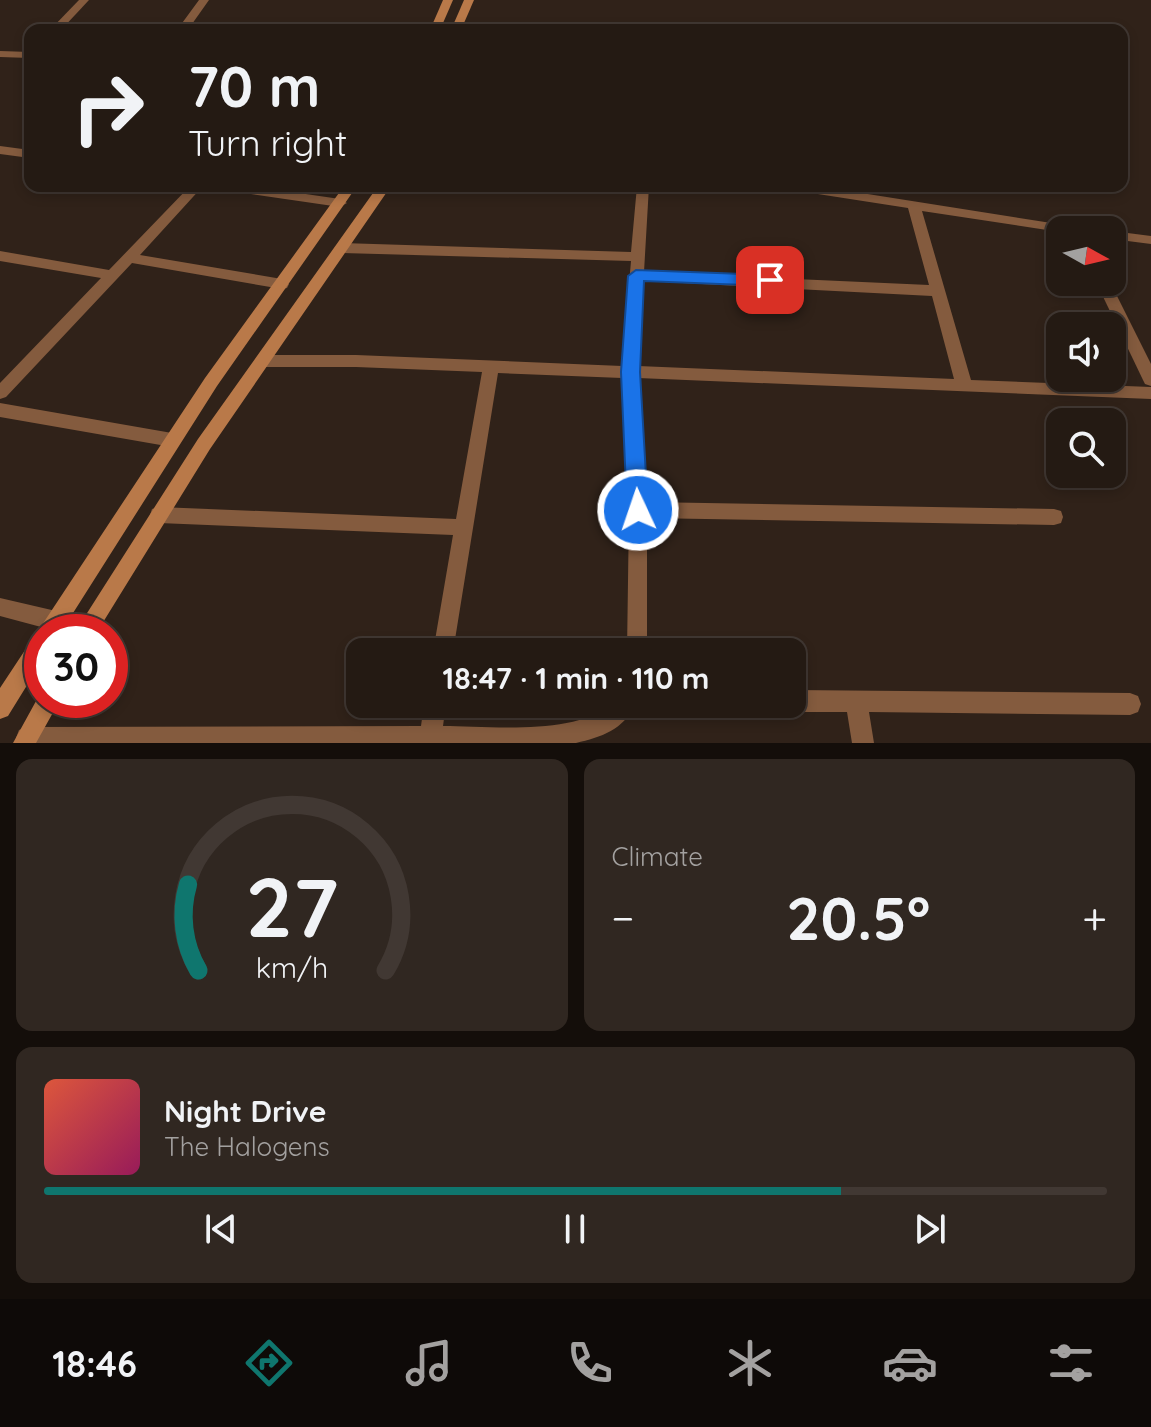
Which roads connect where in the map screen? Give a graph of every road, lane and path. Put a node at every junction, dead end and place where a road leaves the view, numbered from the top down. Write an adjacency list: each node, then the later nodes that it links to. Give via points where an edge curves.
1 (84, 0): 5 (street)
2 (204, 0): 6 (street)
3 (448, 0): 7 (main road)
4 (469, 0): 8 (main road)
5 (61, 24)
6 (186, 24)
7 (437, 24)
8 (459, 24)
9 (0, 54): 10 (street)
10 (24, 55)
11 (0, 150): 12 (street)
12 (24, 153)
13 (191, 192): 26 (street)
14 (265, 192): 19 (street)
15 (347, 192): 19 (main road)
16 (381, 192): 24 (main road)
17 (642, 192): 27 (street)
18 (829, 192): 20 (street)
19 (340, 203): 30 (main road)
20 (914, 206): 21 (street); 31 (street)
21 (1046, 226)
22 (1126, 237): 23 (street)
23 (1151, 240)
24 (342, 248): 27 (street); 33 (main road)
25 (0, 256): 28 (street)
26 (127, 257): 28 (street); 30 (street)
27 (636, 257): 29 (street)
28 (109, 275): 38 (street)
29 (636, 276): 31 (street); 35 (street)
30 (282, 284): 41 (main road)
31 (939, 291): 37 (street)
32 (1110, 296): 36 (street)
33 (263, 361): 34 (street); 43 (main road)
34 (491, 366): 35 (street); 45 (street)
35 (630, 372): 37 (street); 42 (street)
36 (1151, 380)
37 (964, 384): 39 (street)
38 (0, 393)
39 (1151, 393)
40 (0, 410): 41 (street)
41 (172, 440): 47 (main road)
42 (638, 510): 44 (street); 51 (street)
43 (159, 515): 45 (street); 48 (main road)
44 (1054, 517)
45 (462, 527): 50 (street)
46 (0, 607): 49 (street)
47 (60, 614)
48 (96, 614)
49 (24, 616)
50 (445, 638)
51 (637, 638)
52 (24, 670): 56 (main road)
53 (806, 701): 54 (street)
54 (856, 702): 55 (street); 62 (street)
55 (1130, 704)
56 (0, 708)
57 (38, 718): 61 (main road)
58 (433, 718): 60 (street)
59 (611, 718): 60 (street, via 604,725 556,737)
60 (430, 739): 61 (street)
61 (25, 740)
62 (863, 743)

